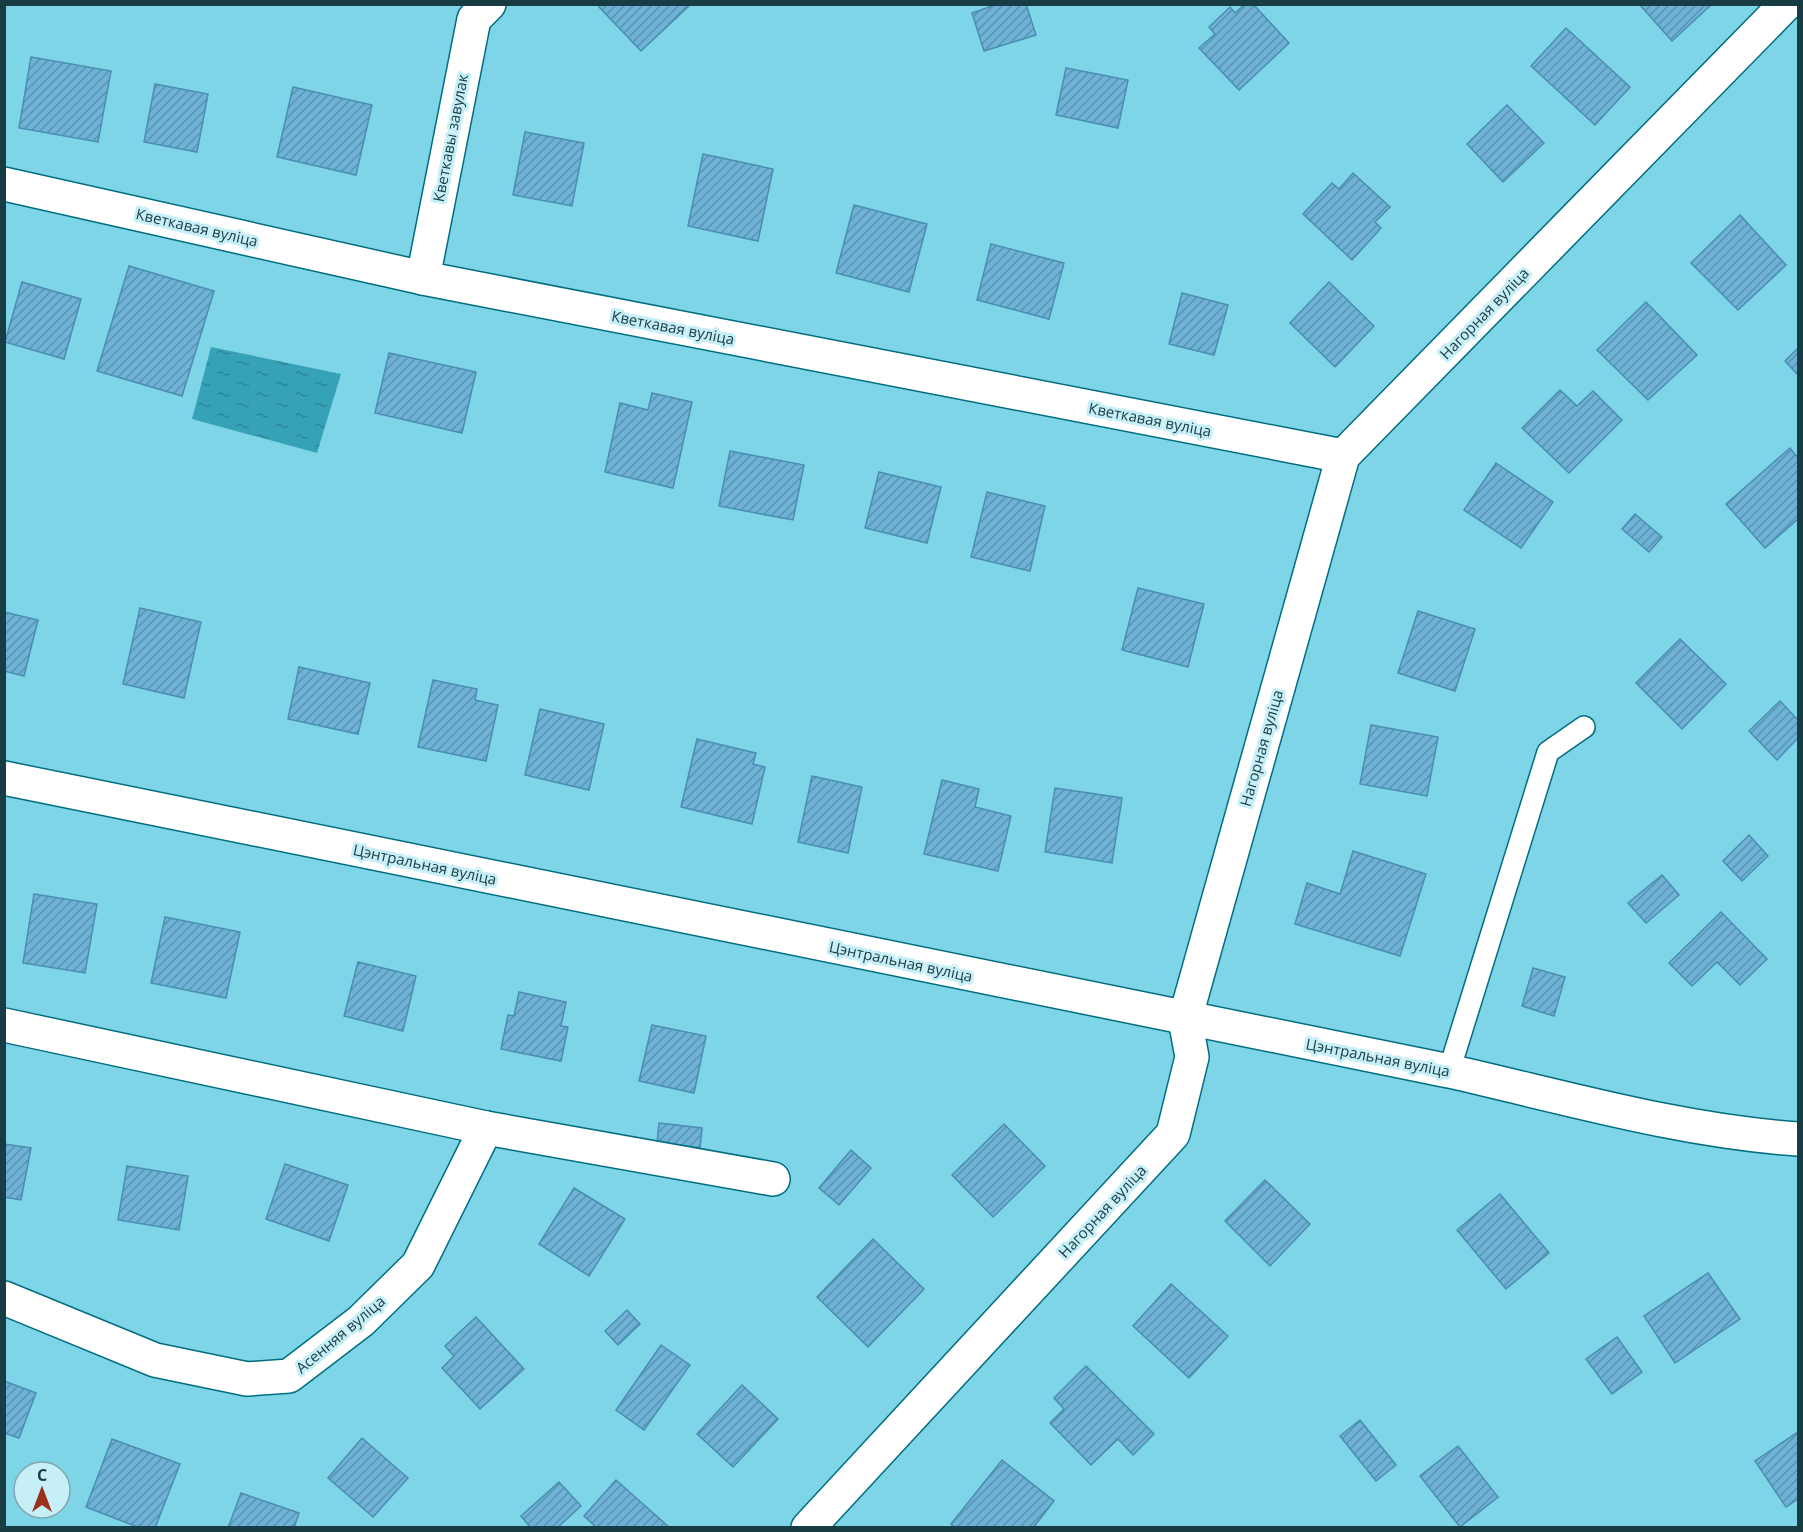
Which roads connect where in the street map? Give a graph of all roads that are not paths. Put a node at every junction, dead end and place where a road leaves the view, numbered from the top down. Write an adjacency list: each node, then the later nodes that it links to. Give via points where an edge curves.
1 (489, 4): 4 (street, Кветкавы завулак, via 474,19)
2 (1790, 9): 5 (street, Нагорная вуліца)
3 (4, 184): 4 (street, Кветкавая вуліца)
4 (423, 278): 5 (street, Кветкавая вуліца)
5 (1343, 456): 8 (street, Нагорная вуліца)
6 (1584, 727): 10 (lane, via 1548,752)
7 (4, 778): 8 (street, Цэнтральная вуліца)
8 (1185, 1019): 10 (street, Цэнтральная вуліца); 15 (street, Нагорная вуліца, via 1192,1057 1173,1134)
9 (4, 1025): 11 (street)
10 (1449, 1071): 12 (street, Цэнтральная вуліца, via 1679,1124)
11 (486, 1128): 13 (street); 14 (street, Асенняя вуліца, via 418,1264 361,1321 289,1376 247,1379 154,1360)
12 (1798, 1139)
13 (773, 1179)
14 (4, 1298)
15 (808, 1527)

